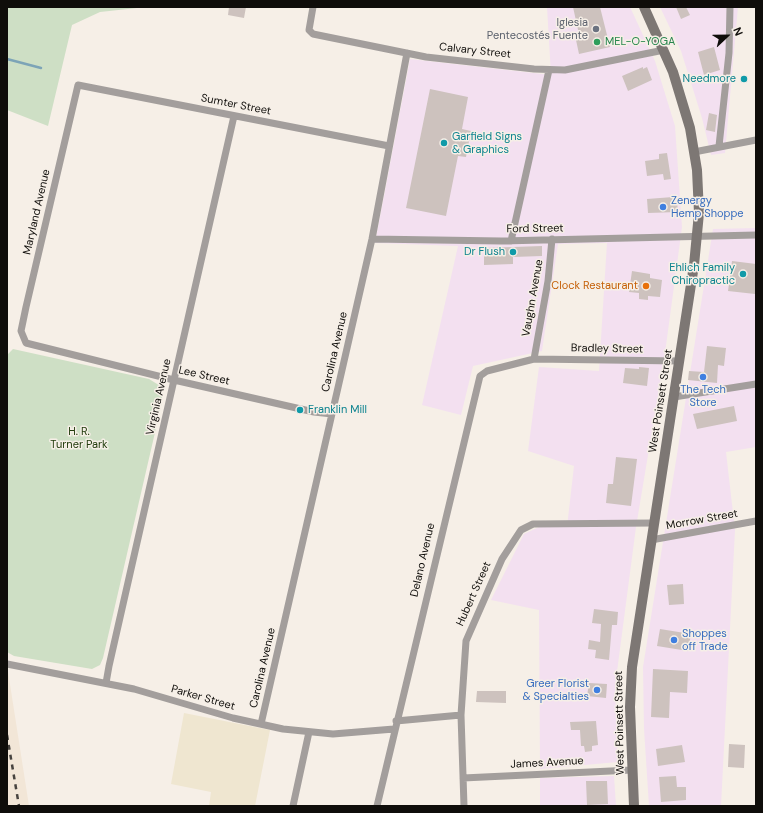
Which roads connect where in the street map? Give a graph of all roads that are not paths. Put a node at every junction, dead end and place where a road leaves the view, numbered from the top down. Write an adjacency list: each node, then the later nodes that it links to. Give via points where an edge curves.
1 (313, 7): 5 (street, Calvary Street, via 309,30 313,34)
2 (644, 7): 4 (main road, West Poinsett Street)
3 (730, 7): 11 (street, via 729,53)
4 (664, 50): 6 (street, Calvary Street, via 565,70); 12 (main road, West Poinsett Street, via 683,102)
5 (407, 53): 6 (street, Calvary Street); 10 (street, Carolina Avenue)
6 (549, 70): 17 (street)
7 (78, 85): 8 (street, Sumter Street); 18 (street, Maryland Avenue, via 22,325 21,336)
8 (234, 116): 10 (street, Sumter Street); 21 (street, Virginia Avenue)
9 (756, 140): 11 (street)
10 (390, 146): 15 (street, Carolina Avenue)
11 (719, 146): 12 (street)
12 (694, 152): 14 (main road, West Poinsett Street, via 698,189)
13 (756, 235): 14 (street, Ford Street)
14 (698, 236): 16 (street, Ford Street); 20 (main road, West Poinsett Street)
15 (372, 239): 17 (street, Ford Street); 24 (street, Carolina Avenue)
16 (552, 240): 17 (street, Ford Street); 19 (street, Vaughn Avenue, via 548,282)
17 (511, 241)
18 (26, 343): 21 (street, Lee Street)
19 (534, 359): 20 (street, Bradley Street); 31 (street, Delano Avenue, via 488,372 477,380)
20 (680, 360): 23 (main road, West Poinsett Street)
21 (174, 380): 24 (street, Lee Street); 29 (street, Virginia Avenue)
22 (756, 384): 23 (street)
23 (674, 397): 26 (main road, West Poinsett Street)
24 (332, 414): 32 (street, Carolina Avenue)
25 (756, 521): 27 (street, Morrow Street)
26 (654, 523): 27 (main road, West Poinsett Street); 30 (street, Hubert Street, via 533,524 521,530 502,559 466,641)
27 (651, 540): 35 (main road, West Poinsett Street, via 632,667)
28 (7, 664): 29 (street, Parker Street)
29 (106, 683): 32 (street, Parker Street)
30 (461, 716): 31 (street); 36 (street, Hubert Street)
31 (396, 721): 33 (street, Delano Avenue)
32 (261, 724): 34 (street, Parker Street)
33 (394, 729): 34 (street, Parker Street, via 333,734); 38 (street, Delano Avenue)
34 (309, 732): 37 (street)
35 (632, 770): 36 (street, James Avenue); 40 (main road, West Poinsett Street)
36 (463, 778): 39 (street, Hubert Street)
37 (293, 806)
38 (377, 806)
39 (464, 806)
40 (634, 806)

